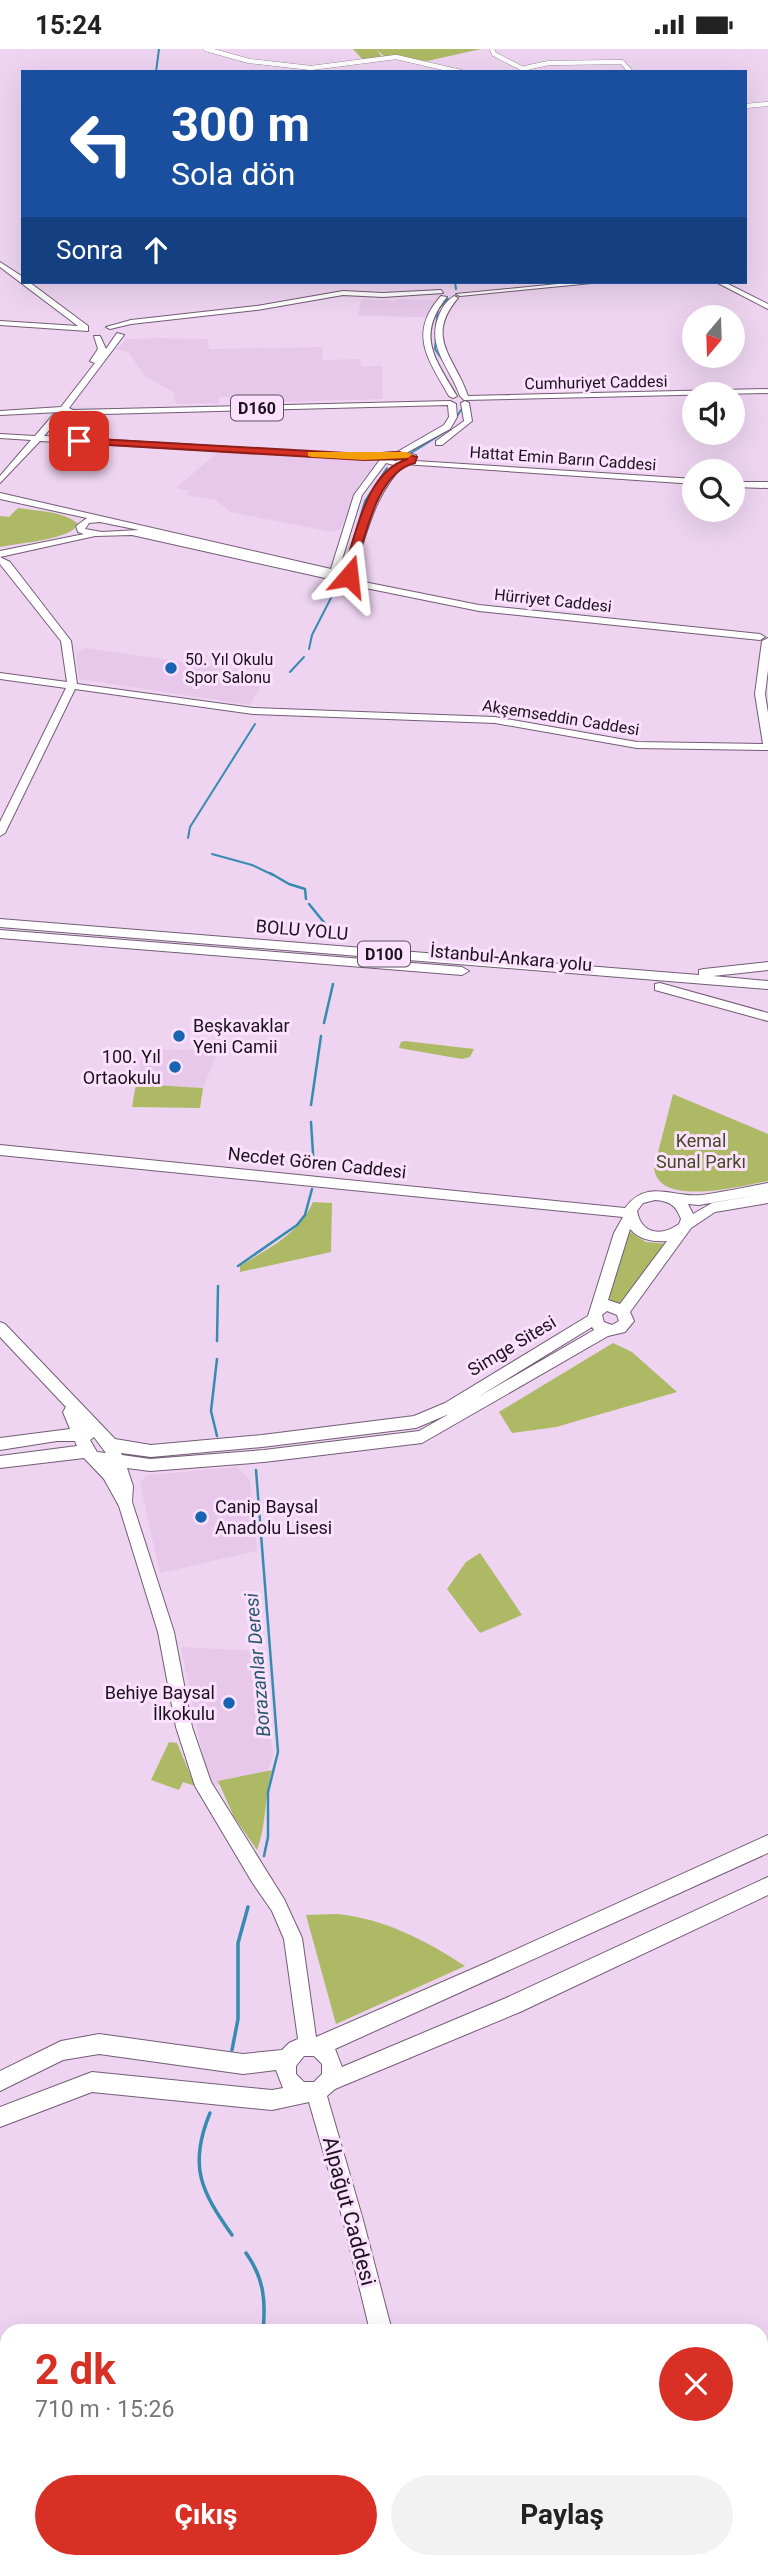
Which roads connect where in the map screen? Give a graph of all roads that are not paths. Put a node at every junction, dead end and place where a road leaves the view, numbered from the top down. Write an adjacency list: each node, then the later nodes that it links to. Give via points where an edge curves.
1 (206, 49): 3 (street, via 249,61 311,68 396,57)
2 (492, 49): 4 (street)
3 (452, 70)
4 (527, 70): 5 (street, via 549,63 622,62)
5 (629, 70)
6 (768, 104): 7 (street)
7 (747, 106)
8 (0, 261): 9 (main road); 10 (main road)
9 (21, 270)
10 (21, 278)
11 (28, 284): 22 (main road)
12 (40, 284): 22 (main road)
13 (550, 284): 18 (main road)
14 (577, 284): 18 (main road)
15 (723, 284): 19 (main road)
16 (735, 284): 19 (main road)
17 (441, 295): 18 (main road); 21 (main road, via 343,293); 23 (main road, via 340,297 140,324); 28 (main road, via 430,313 427,343)
18 (457, 295): 29 (main road, via 443,310 440,348 459,378)
19 (768, 305)
20 (0, 325): 22 (main road); 22 (main road)
21 (110, 327): 22 (main road); 23 (main road, via 119,328)
22 (90, 329): 24 (main road)
23 (121, 334): 24 (main road); 30 (main road)
24 (97, 338): 30 (main road, via 102,351)
25 (768, 392): 26 (main road, Cumhuriyet Caddesi); 29 (main road, Cumhuriyet Caddesi)
26 (745, 394)
27 (682, 396): 29 (main road, Cumhuriyet Caddesi)
28 (451, 400): 29 (main road); 30 (main road, D160); 30 (main road, D160); 35 (main road, via 453,417 447,427)
29 (466, 400): 35 (main road, via 466,425)
30 (60, 411): 31 (main road); 33 (main road)
31 (0, 413)
32 (0, 436): 33 (main road)
33 (34, 438): 34 (main road, Hattat Emin Barın Caddesi); 36 (main road); 37 (main road)
34 (383, 459): 35 (main road, Hattat Emin Barın Caddesi); 46 (main road, via 358,495)
35 (407, 459): 38 (main road, Hattat Emin Barın Caddesi); 47 (main road, via 382,481 374,495)
36 (0, 474)
37 (0, 481)
38 (682, 481)
39 (745, 484): 40 (main road)
40 (768, 485)
41 (0, 498): 42 (main road); 43 (main road, via 73,515)
42 (104, 520): 43 (main road); 44 (main road, via 112,528); 46 (main road)
43 (81, 525): 44 (main road, via 84,532); 45 (main road, via 68,537)
44 (99, 534): 45 (main road); 46 (main road, via 139,533)
45 (2, 556): 50 (main road, via 66,641)
46 (330, 572): 47 (main road, Hürriyet Caddesi, via 330,580)
47 (347, 576): 48 (main road, Hürriyet Caddesi, via 479,608)
48 (765, 636): 51 (main road, via 760,694)
49 (0, 676): 50 (main road, Akşemseddin Caddesi)
50 (72, 685): 51 (main road, Akşemseddin Caddesi, via 253,711 495,720 637,745); 52 (main road)
51 (768, 746)
52 (0, 833)
53 (0, 923): 56 (highway, BOLU YOLU / D100)
54 (0, 935): 56 (highway, İstanbul-Ankara yolu / D100)
55 (768, 966): 56 (highway)
56 (662, 982): 57 (highway, BOLU YOLU / D100); 58 (highway, İstanbul-Ankara yolu / D100); 59 (highway)
57 (768, 985)
58 (768, 996)
59 (768, 1017)
60 (0, 1150): 64 (main road, Necdet Gören Caddesi)
61 (768, 1188): 62 (main road, via 699,1200)
62 (671, 1198): 64 (main road, via 644,1196 635,1202); 65 (main road, via 687,1213)
63 (768, 1198): 65 (main road, via 712,1208)
64 (630, 1215): 65 (main road, via 636,1227 653,1236 670,1236); 67 (main road)
65 (684, 1227): 66 (main road)
66 (623, 1311): 67 (main road, via 611,1305); 69 (main road, via 625,1324 615,1331)
67 (596, 1314): 69 (main road, via 598,1325); 73 (main road, Simge Sitesi, via 450,1407 403,1425 151,1451)
68 (0, 1328): 70 (main road)
69 (606, 1330): 78 (main road, via 422,1437)
70 (70, 1406): 71 (main road); 72 (main road); 73 (main road)
71 (82, 1434): 72 (main road, Simge Sitesi); 73 (main road, Simge Sitesi); 75 (main road)
72 (57, 1435): 74 (main road, Simge Sitesi)
73 (107, 1441): 77 (main road)
74 (0, 1444)
75 (91, 1454): 76 (main road); 77 (main road); 80 (main road)
76 (0, 1462)
77 (119, 1462): 78 (main road); 79 (main road)
78 (150, 1465): 79 (main road, via 132,1474)
79 (125, 1486): 80 (main road)
80 (126, 1505): 83 (main road, via 166,1632 184,1727 204,1786 278,1905 293,1938)
81 (768, 1844): 83 (main road, via 493,1971)
82 (768, 1886): 86 (main road, via 513,2005)
83 (313, 2046): 84 (main road, via 300,2047); 86 (main road, via 328,2055 332,2070)
84 (289, 2059): 85 (main road, via 243,2064 99,2044 61,2051); 86 (main road, via 289,2081 299,2092)
85 (0, 2081)
86 (316, 2090): 87 (main road, via 272,2100 92,2082); 88 (main road, Alpağut Caddesi)
87 (0, 2117)
88 (379, 2324)

